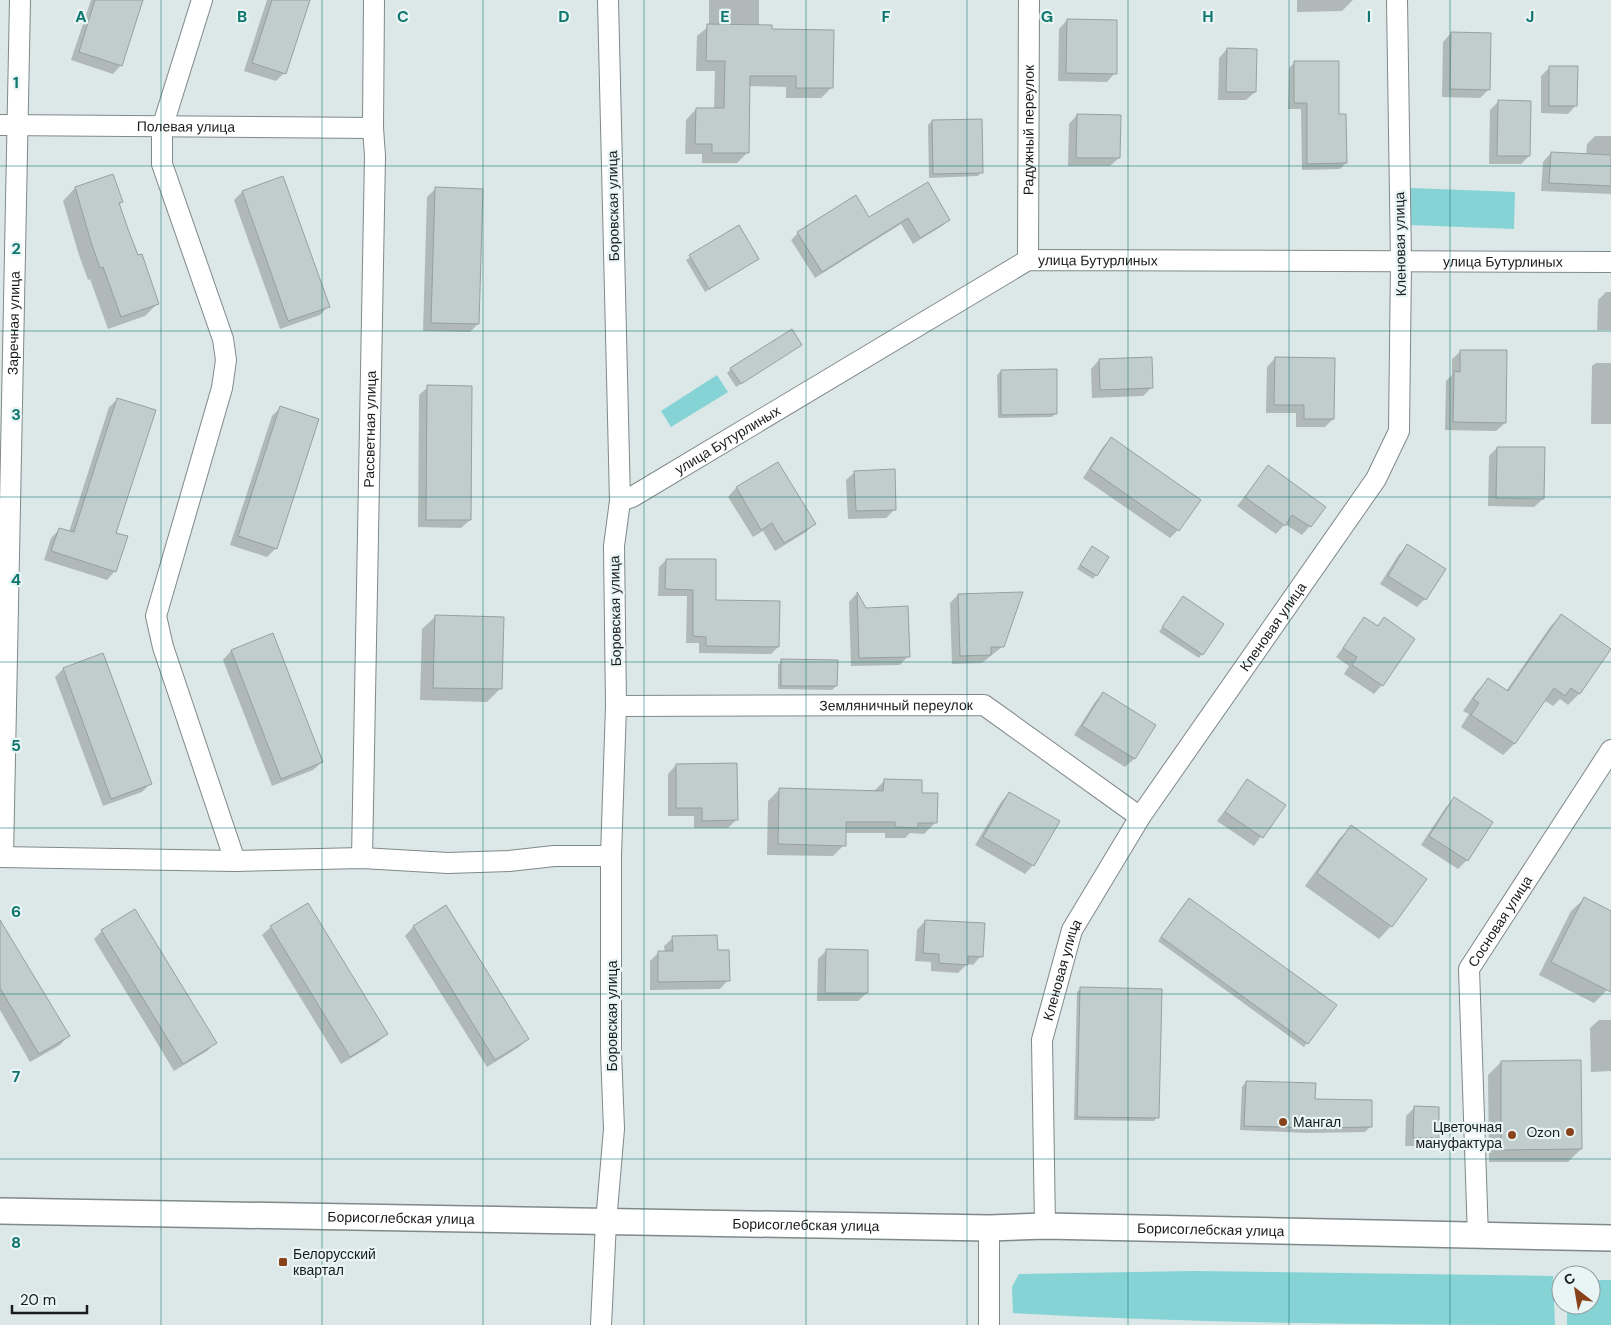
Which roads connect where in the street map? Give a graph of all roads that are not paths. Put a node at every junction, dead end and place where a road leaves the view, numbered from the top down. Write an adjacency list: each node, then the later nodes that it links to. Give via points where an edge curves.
1 (20, 0): 7 (street, Заречная улица)
2 (202, 0): 8 (street)
3 (374, 0): 9 (street, Рассветная улица)
4 (608, 0): 13 (street, Боровская улица)
5 (1029, 0): 10 (street, Радужный переулок)
6 (1397, 0): 11 (street, Кленовая улица)
7 (9, 126): 8 (street, Полевая улица); 18 (street, Заречная улица)
8 (162, 128): 9 (street, Полевая улица); 20 (street, via 162,164 223,339 226,360 222,388 156,616 163,647)
9 (373, 128): 19 (street, Рассветная улица, via 375,166)
10 (1028, 260): 11 (street, улица Бутурлиных); 13 (street, улица Бутурлиных, via 632,497)
11 (1401, 262): 12 (street, улица Бутурлиных); 16 (street, Кленовая улица, via 1399,431 1376,478)
12 (1611, 262)
13 (620, 501): 14 (street, Боровская улица, via 614,546)
14 (616, 706): 16 (street, Земляничный переулок, via 984,704); 17 (street, Боровская улица)
15 (1611, 750): 25 (street, Сосновая улица, via 1469,969)
16 (1140, 817): 23 (street, Кленовая улица, via 1072,930 1042,1040)
17 (611, 856): 19 (street, via 448,862); 22 (street, Боровская улица, via 614,1129)
18 (1, 857): 20 (street)
19 (362, 858): 20 (street)
20 (235, 861)
21 (0, 1211): 22 (street, Борисоглебская улица)
22 (606, 1222): 24 (street, Борисоглебская улица); 27 (street, Боровская улица)
23 (1044, 1226): 24 (street, Борисоглебская улица); 25 (street, Борисоглебская улица)
24 (989, 1228): 28 (street)
25 (1478, 1237): 26 (street, Борисоглебская улица)
26 (1611, 1238)
27 (601, 1325)
28 (989, 1325)

